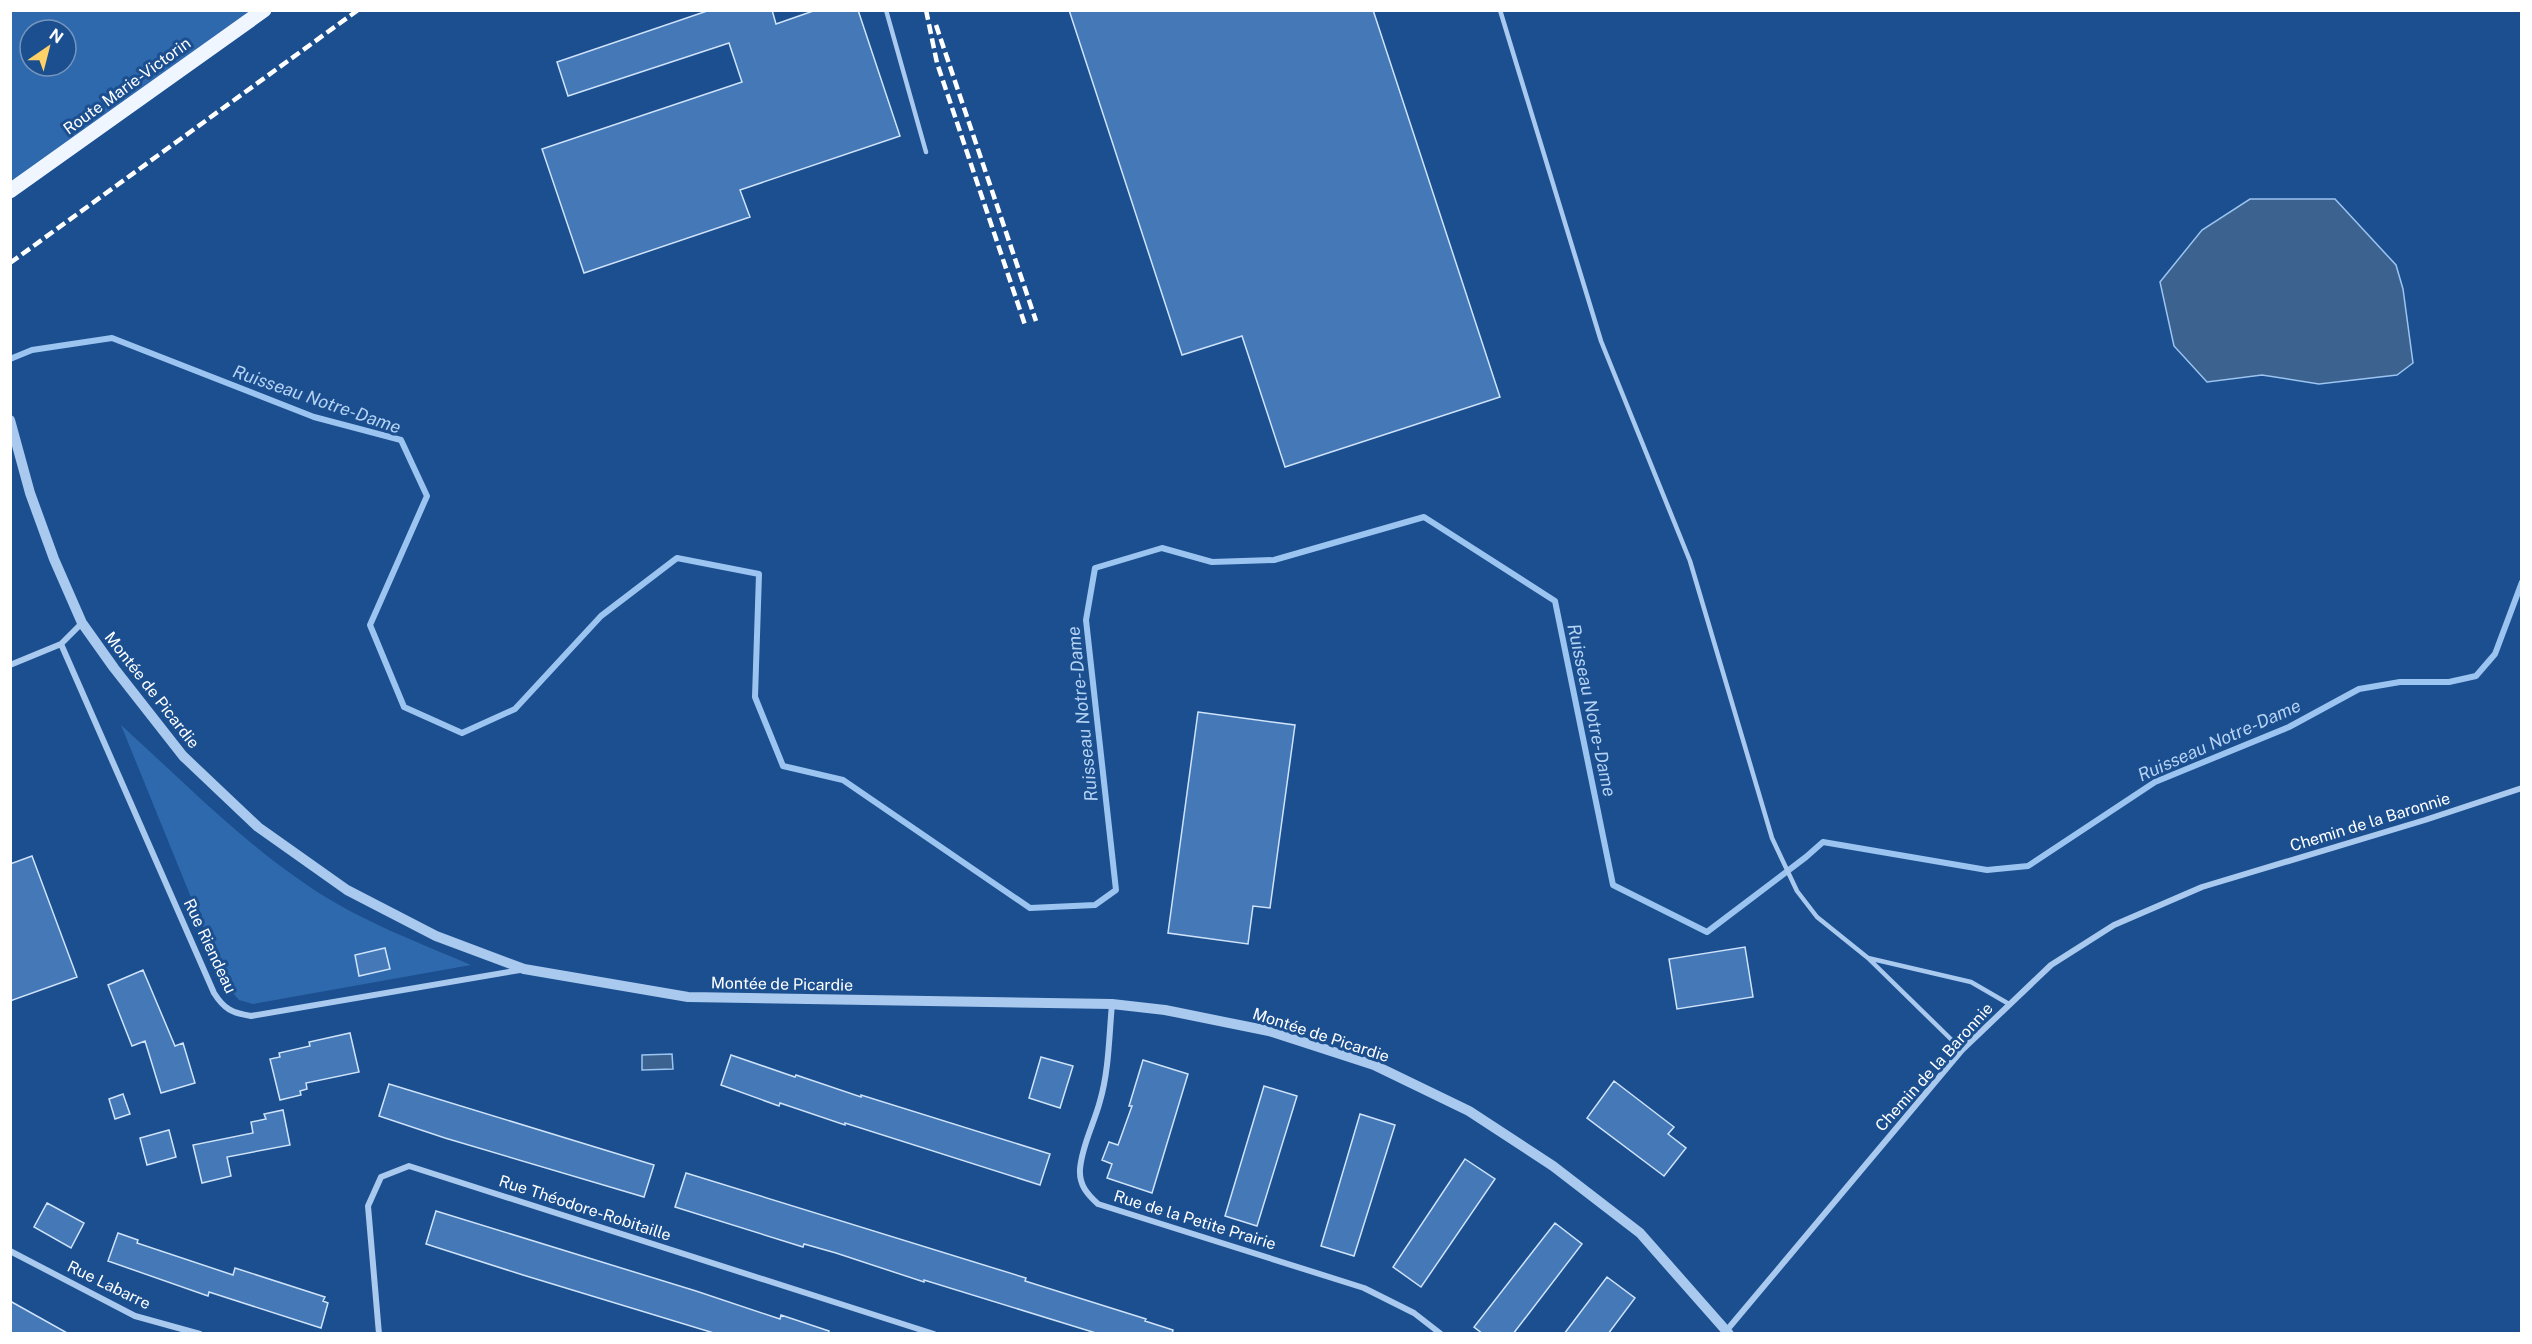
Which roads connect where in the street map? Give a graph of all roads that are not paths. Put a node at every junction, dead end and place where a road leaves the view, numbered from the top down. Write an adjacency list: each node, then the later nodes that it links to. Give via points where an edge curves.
1 (264, 10): 5 (main road, Route Marie-Victorin)
2 (886, 10): 4 (lane)
3 (1500, 10): 11 (lane, via 1601,341 1690,561 1772,838 1797,891 1817,917)
4 (927, 152)
5 (10, 191)
6 (10, 420): 7 (street, Montée de Picardie, via 30,493)
7 (82, 623): 8 (street); 12 (street, Montée de Picardie, via 183,756 258,827 347,890 436,936)
8 (61, 644): 9 (street); 12 (street, Rue Riendeau, via 222,1006 233,1013 251,1016)
9 (10, 665)
10 (2522, 788): 14 (street, Chemin de la Baronnie, via 2202,887 2114,926 2051,966)
11 (1869, 958): 14 (lane, via 1971,982); 15 (lane)
12 (524, 969): 13 (street, Montée de Picardie, via 688,997)
13 (1112, 1004): 17 (street, Montée de Picardie, via 1165,1010 1269,1031 1374,1065 1469,1112 1553,1166 1640,1233); 21 (street, Rue de la Petite Prairie, via 1106,1071 1080,1170 1084,1191 1098,1204 1365,1288 1414,1313)
14 (2009, 1004): 15 (street, Chemin de la Baronnie)
15 (1962, 1050): 17 (street, Chemin de la Baronnie)
16 (10, 1251): 18 (street, Rue Labarre, via 135,1316)
17 (1728, 1332)
18 (200, 1334)
19 (379, 1334): 20 (street, Rue Théodore-Robitaille, via 368,1206 381,1177 409,1166)
20 (934, 1334)
21 (1441, 1334)

